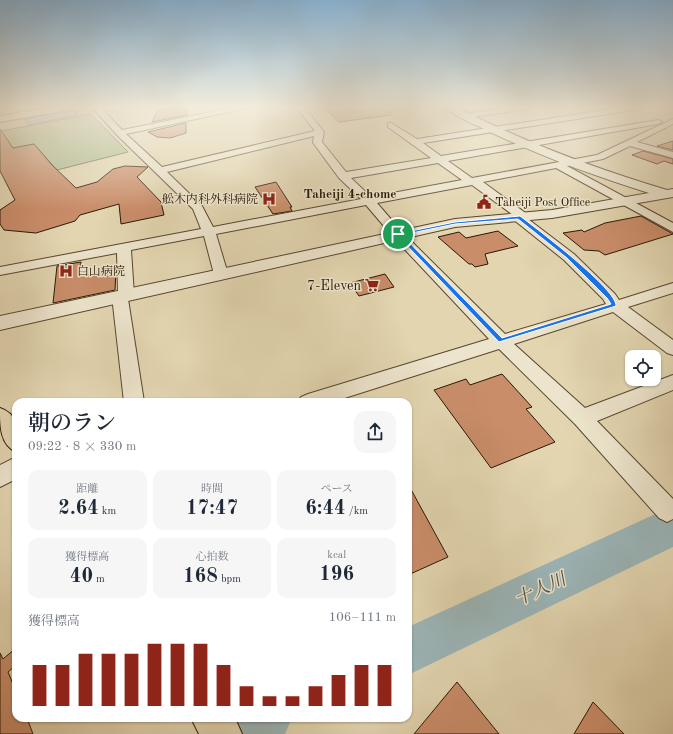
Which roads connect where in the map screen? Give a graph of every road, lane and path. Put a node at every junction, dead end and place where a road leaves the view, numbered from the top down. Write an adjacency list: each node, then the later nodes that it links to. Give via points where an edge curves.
1 (128, 141): 15 (street)
2 (282, 141): 15 (street)
3 (317, 141): 16 (street)
4 (420, 141): 8 (street)
5 (517, 141): 10 (street)
6 (549, 141): 10 (street)
7 (634, 141): 9 (street)
8 (415, 142): 12 (street)
9 (631, 143): 11 (street); 13 (street, via 600,157)
10 (525, 145): 12 (street); 13 (street)
11 (673, 155)
12 (442, 160): 16 (street); 17 (street)
13 (570, 162): 14 (street); 18 (street)
14 (558, 165): 17 (street); 20 (street)
15 (159, 171): 23 (street, via 198,208)
16 (343, 176): 19 (street)
17 (472, 181): 19 (street); 21 (street)
18 (671, 195): 20 (street)
19 (369, 201): 23 (street); 24 (street)
20 (623, 202): 21 (street); 22 (street)
21 (521, 217): 24 (street, via 455,223); 30 (street, via 569,257 610,297)
22 (673, 228)
23 (209, 232): 25 (street); 27 (street)
24 (398, 234): 27 (street); 32 (street)
25 (124, 248): 26 (street); 29 (street)
26 (0, 271)
27 (221, 274): 29 (street)
28 (673, 288): 30 (street)
29 (123, 296): 31 (street); 35 (street)
30 (614, 305): 32 (street); 33 (street)
31 (0, 323)
32 (501, 340): 36 (street); 38 (street)
33 (673, 349)
34 (673, 382): 38 (street)
35 (134, 398)
36 (320, 398)
37 (0, 418): 39 (highway)
38 (582, 418): 42 (street)
39 (12, 435)
40 (12, 470): 41 (street)
41 (0, 477)
42 (667, 510)

